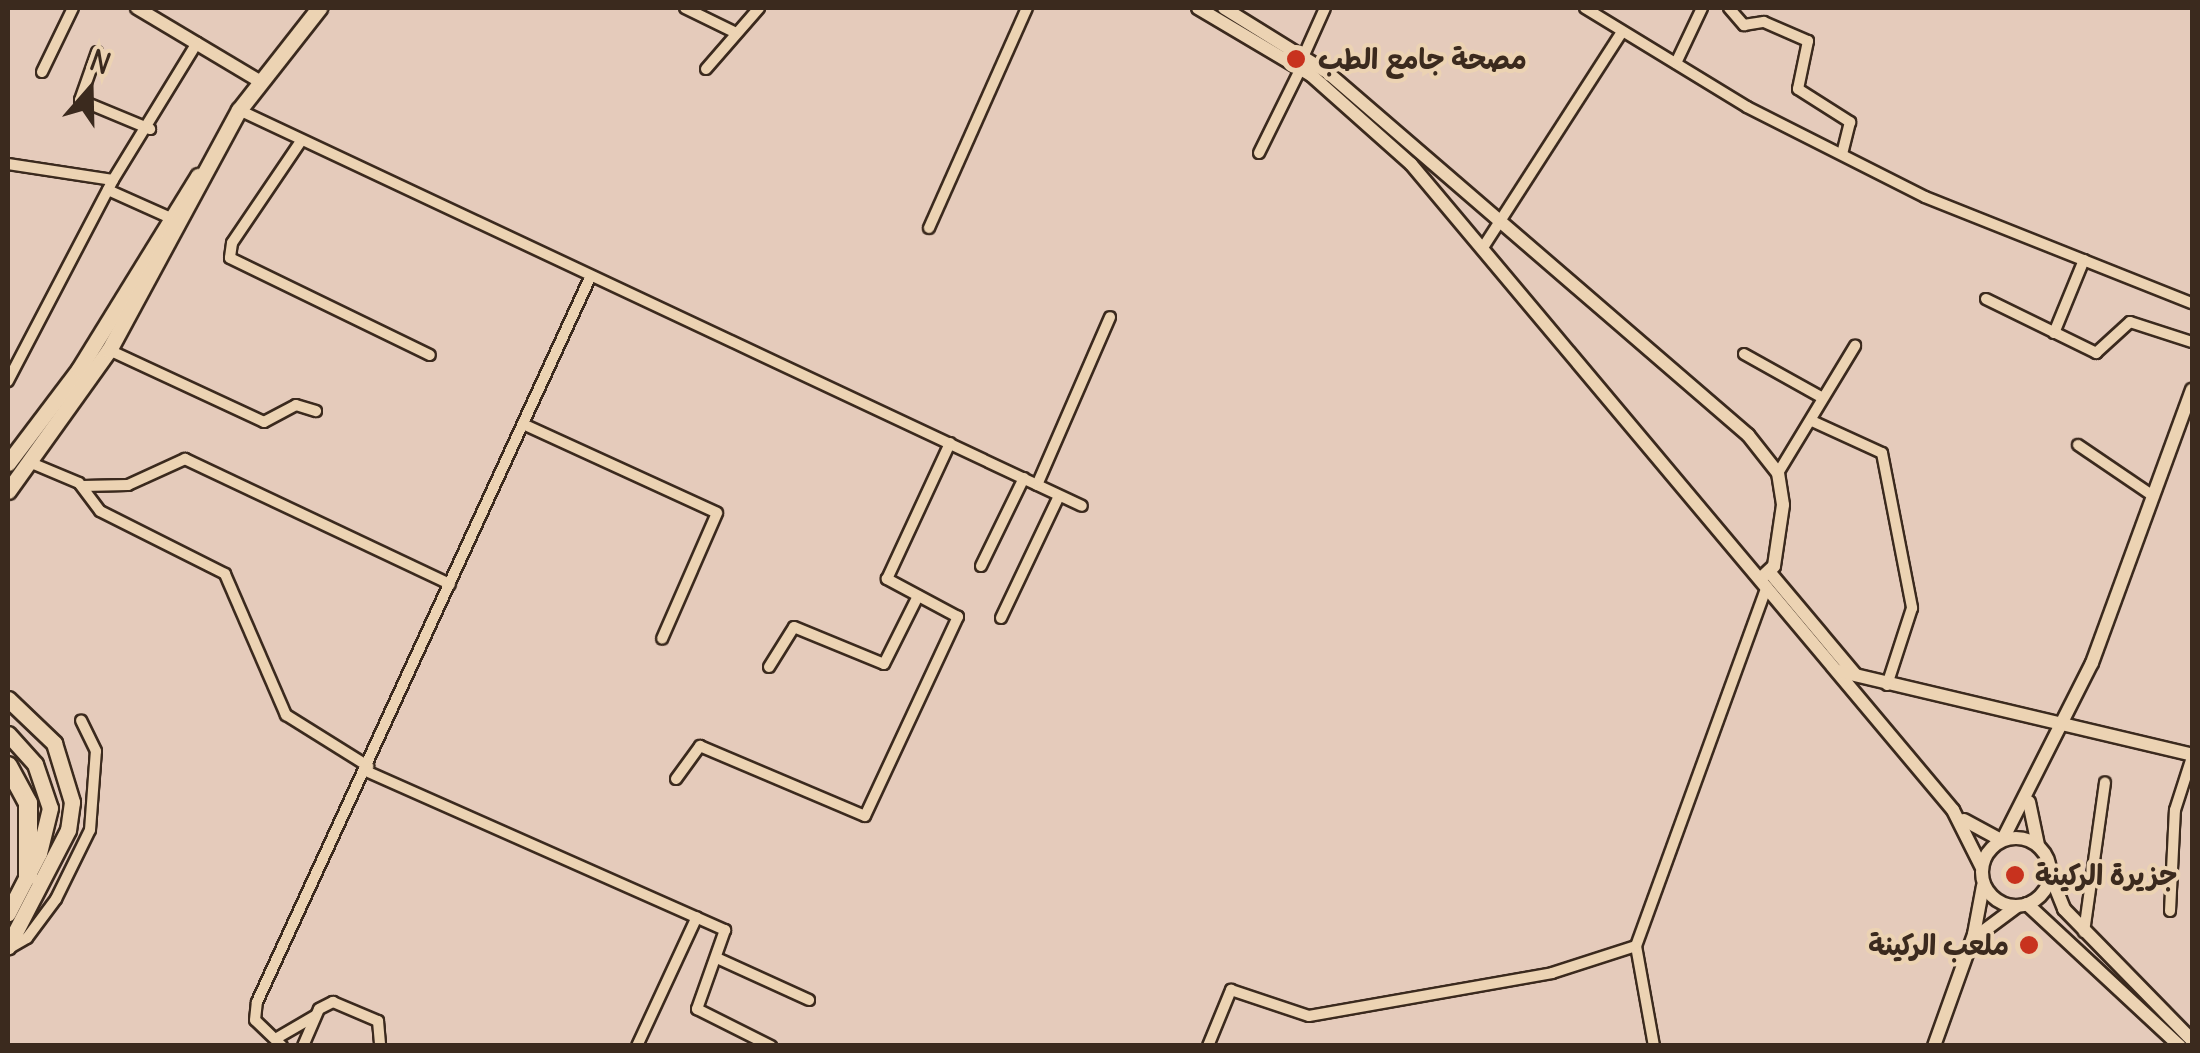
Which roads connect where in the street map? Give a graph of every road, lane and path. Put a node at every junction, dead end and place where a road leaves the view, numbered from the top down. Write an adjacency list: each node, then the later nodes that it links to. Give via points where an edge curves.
1 (72, 8): 21 (street)
2 (137, 8): 16 (street)
3 (319, 8): 22 (main road)
4 (329, 8): 23 (main road)
5 (684, 8): 15 (street)
6 (1027, 8): 35 (street)
7 (1198, 8): 18 (street)
8 (1224, 8): 18 (street)
9 (1325, 8): 18 (street)
10 (1586, 8): 14 (street)
11 (1702, 8): 19 (street)
12 (1728, 8): 28 (street, via 1744,24 1764,22 1808,42 1798,89 1850,122)
13 (755, 9): 15 (street)
14 (1622, 32): 19 (street); 34 (street)
15 (736, 34): 20 (street)
16 (197, 43): 22 (street); 24 (street)
17 (97, 52): 24 (street, via 80,100)
18 (1302, 61): 26 (street); 27 (street); 30 (street)
19 (1676, 64): 28 (street)
20 (706, 68)
21 (42, 72)
22 (261, 82): 23 (main road)
23 (243, 112): 25 (street); 31 (main road)
24 (150, 129): 32 (street)
25 (301, 141): 38 (street); 47 (street, via 232,243 230,258)
26 (1421, 151): 30 (street); 34 (street)
27 (1260, 153)
28 (1842, 153): 37 (street, via 1925,197)
29 (8, 164): 32 (street)
30 (1411, 164): 36 (street)
31 (196, 177): 33 (main road); 45 (main road)
32 (110, 185): 33 (street); 48 (street)
33 (166, 216): 57 (main road, via 79,370)
34 (1501, 222): 36 (street); 59 (street, via 1748,435)
35 (929, 228)
36 (1482, 249): 68 (street)
37 (2084, 260): 40 (street); 42 (street)
38 (589, 280): 54 (street); 55 (street)
39 (1986, 299): 42 (street)
40 (2192, 304)
41 (1110, 317): 61 (street)
42 (2054, 333): 43 (street, via 2100,354 2130,322)
43 (2192, 342)
44 (1855, 346): 51 (street)
45 (108, 350): 52 (street, via 264,422 296,405); 58 (main road)
46 (1744, 354): 51 (street)
47 (430, 356)
48 (11, 369): 49 (street)
49 (8, 381)
50 (2192, 390): 65 (street)
51 (1823, 398): 53 (street)
52 (316, 412)
53 (1812, 420): 59 (street); 76 (street, via 1882,453 1912,608)
54 (523, 424): 69 (street); 72 (street, via 717,513)
55 (950, 443): 60 (street); 70 (street, via 888,575)
56 (2078, 445): 65 (street)
57 (8, 462)
58 (29, 462): 62 (street); 63 (main road)
59 (1778, 473): 68 (street, via 1783,505)
60 (1024, 478): 61 (street); 67 (street)
61 (1038, 484): 64 (street)
62 (83, 486): 69 (street, via 128,485 185,459); 83 (street, via 100,511 225,574 286,715)
63 (8, 491)
64 (1059, 496): 66 (street); 71 (street)
65 (2154, 496): 79 (street, via 2092,663)
66 (1082, 506)
67 (981, 566)
68 (1766, 580): 74 (street); 75 (street); 99 (street)
69 (450, 584): 83 (street)
70 (918, 596): 73 (street, via 884,664 794,627); 84 (street, via 958,617 865,816 700,746)
71 (1001, 618)
72 (662, 640)
73 (770, 667)
74 (1838, 671): 75 (street); 87 (street)
75 (1855, 674): 76 (street)
76 (1887, 685): 79 (street)
77 (8, 699): 101 (main road, via 54,743 72,802 68,830)
78 (81, 720): 101 (street, via 96,750 90,830 56,899 27,938)
79 (2060, 722): 81 (street); 86 (street)
80 (8, 734): 92 (main road, via 49,796 48,827)
81 (2192, 756): 95 (street, via 2174,810)
82 (8, 766): 92 (highway, via 28,803)
83 (367, 768): 97 (street); 106 (street, via 254,1011)
84 (676, 779)
85 (2105, 782): 98 (street)
86 (2030, 790): 88 (street); 89 (street)
87 (1953, 810): 88 (street); 90 (street)
88 (2002, 840): 89 (street); 90 (street)
89 (2039, 846): 91 (street)
90 (1982, 866): 93 (street)
91 (2050, 874): 94 (street, via 2043,893); 98 (street, via 2057,898)
92 (28, 876): 96 (main road)
93 (1983, 882): 94 (street, via 1997,901); 100 (street)
94 (2024, 905): 100 (street, via 1996,916); 114 (street)
95 (2170, 911)
96 (8, 913)
97 (697, 917): 102 (street, via 728,932); 109 (street)
98 (2084, 932): 105 (street)
99 (1636, 946): 111 (street, via 1552,973 1372,998 1317,1015 1286,1012 1231,990); 112 (street)
100 (1970, 947): 113 (street)
101 (8, 948)
102 (719, 959): 103 (street); 110 (street, via 699,1013)
103 (809, 1000)
104 (316, 1016): 106 (street); 107 (street); 108 (street, via 327,1003 350,1006 381,1024)
105 (2192, 1040)
106 (279, 1042)
107 (303, 1046)
108 (380, 1046)
109 (638, 1046)
110 (771, 1046)
111 (1208, 1046)
112 (1654, 1046)
113 (1934, 1046)
114 (2180, 1046)

